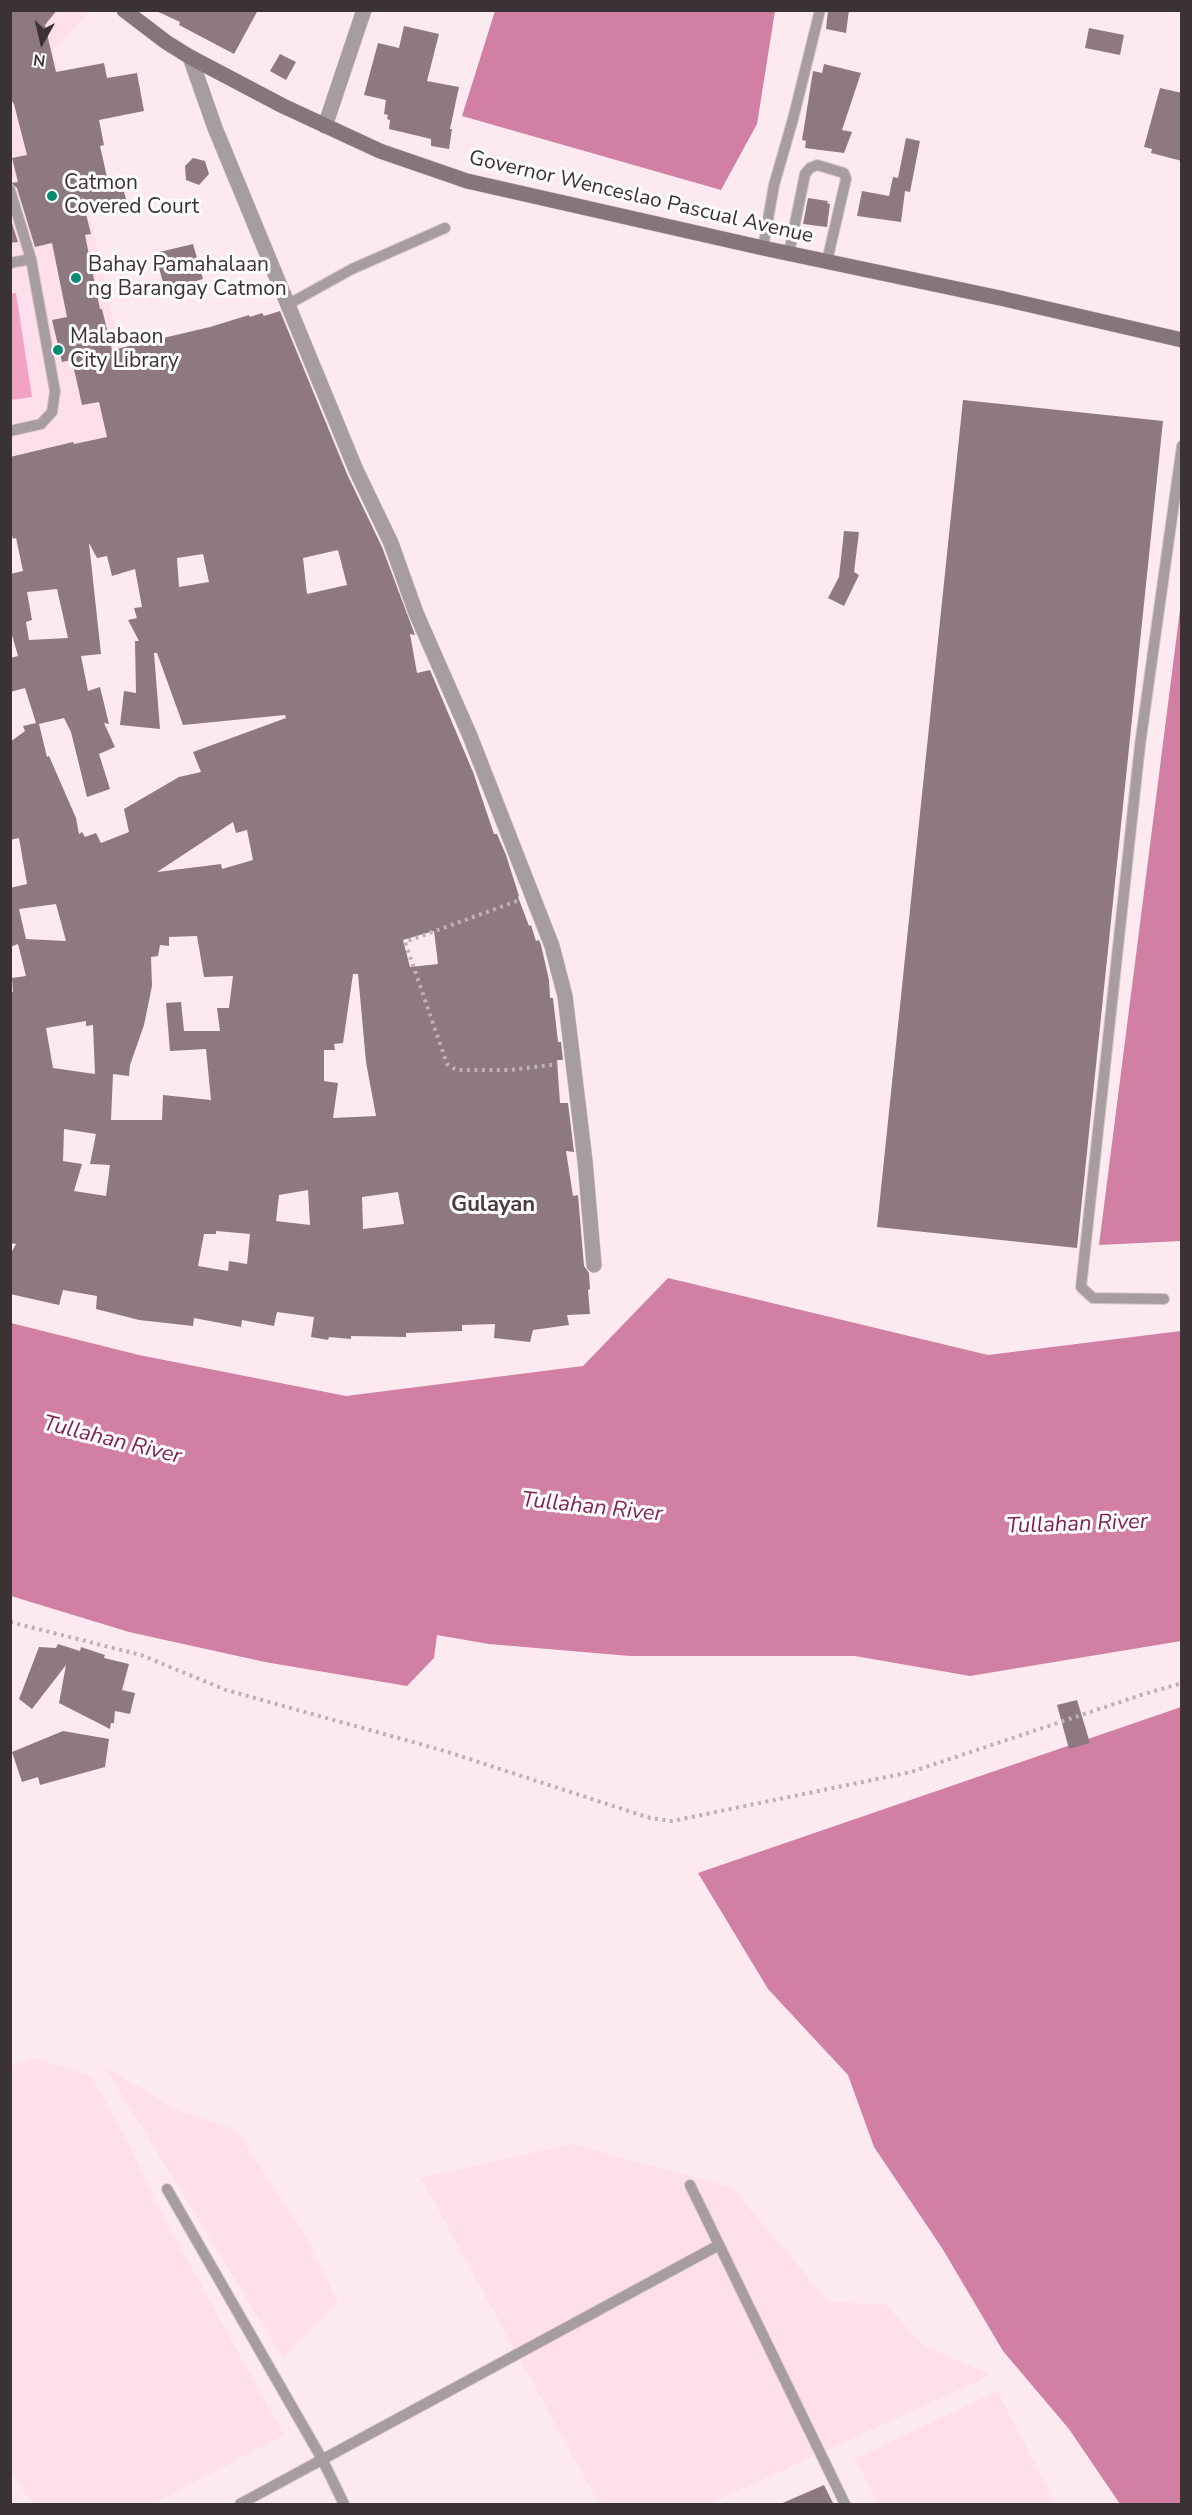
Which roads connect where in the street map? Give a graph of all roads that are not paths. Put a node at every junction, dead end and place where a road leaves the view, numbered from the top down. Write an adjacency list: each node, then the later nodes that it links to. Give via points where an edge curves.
1 (124, 10): 4 (main road, Governor Wenceslao Pascual Avenue)
2 (364, 10): 5 (street)
3 (820, 10): 8 (lane, via 774,184)
4 (190, 57): 5 (main road, Governor Wenceslao Pascual Avenue); 13 (street)
5 (325, 126): 8 (main road, Governor Wenceslao Pascual Avenue, via 380,151 467,181)
6 (10, 190): 10 (lane)
7 (445, 228): 13 (lane, via 352,269)
8 (763, 248): 9 (main road, Governor Wenceslao Pascual Avenue)
9 (789, 253): 11 (main road, Governor Wenceslao Pascual Avenue); 11 (lane, via 805,174 817,165 844,173 846,179)
10 (31, 259): 12 (lane); 15 (lane, via 55,391 52,412 41,424)
11 (827, 261): 14 (main road, Governor Wenceslao Pascual Avenue)
12 (10, 263)
13 (287, 305): 17 (street, via 391,543 552,946 565,996)
14 (1182, 340)
15 (10, 431)
16 (1182, 447): 18 (lane, via 1140,745 1081,1287 1093,1298)
17 (594, 1265)
18 (1164, 1299)
19 (690, 2185): 21 (lane)
20 (167, 2188): 22 (lane)
21 (719, 2246): 22 (lane); 25 (lane)
22 (321, 2459): 23 (lane); 24 (lane)
23 (240, 2505)
24 (344, 2505)
25 (845, 2505)

